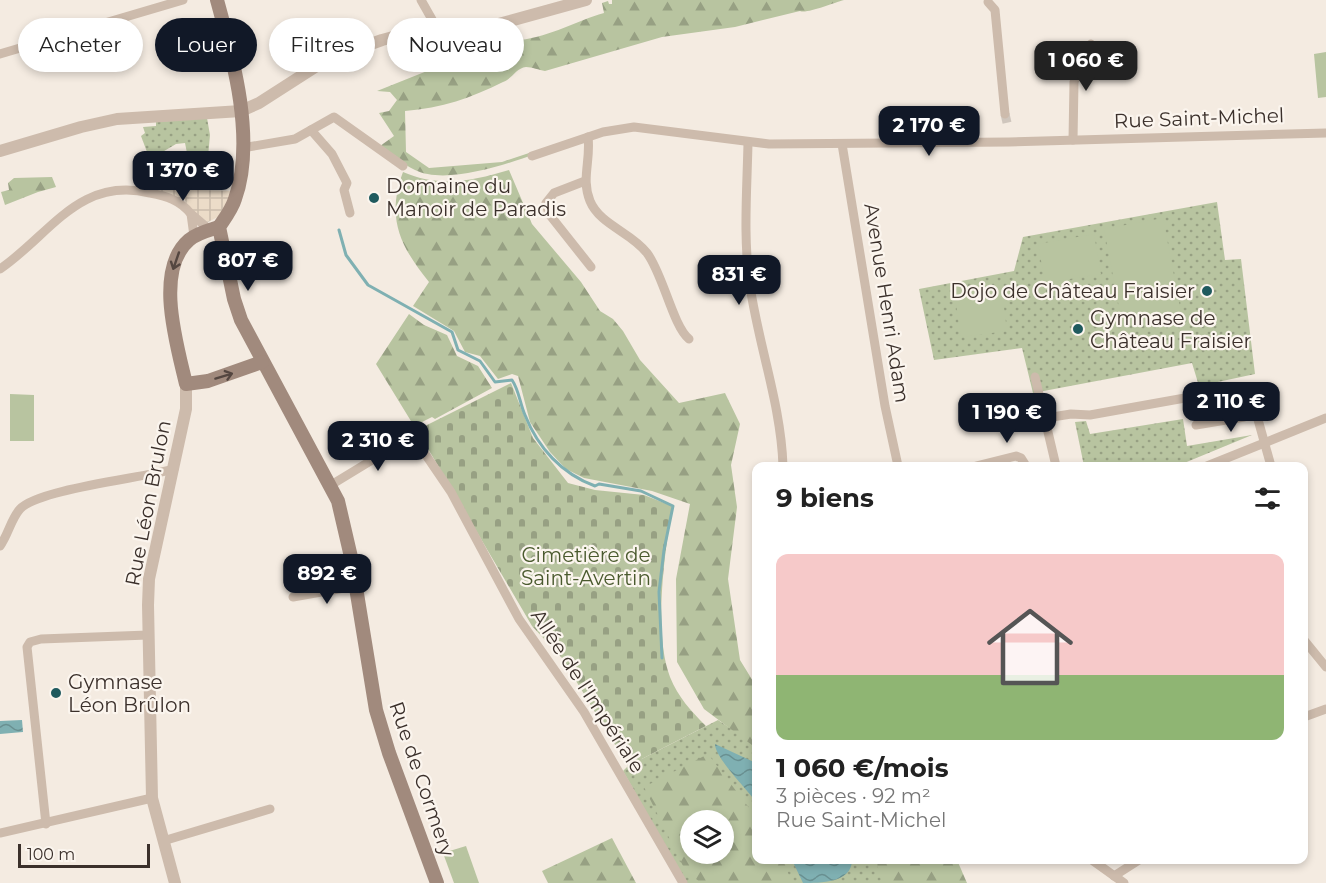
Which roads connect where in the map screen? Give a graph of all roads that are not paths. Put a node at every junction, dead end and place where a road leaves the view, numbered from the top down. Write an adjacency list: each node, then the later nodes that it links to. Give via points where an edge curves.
1 (183, 0): 10 (street)
2 (217, 0): 11 (main road)
3 (421, 0): 6 (street)
4 (586, 0): 7 (street)
5 (988, 2): 12 (street, via 995,10)
6 (431, 18)
7 (518, 18)
8 (387, 39): 11 (street, via 326,60)
9 (1091, 44): 16 (street, via 1074,82)
10 (0, 54)
11 (241, 111): 19 (main road); 20 (street, via 117,119)
12 (1005, 114)
13 (311, 130): 19 (street, via 286,141); 22 (street, via 334,117); 24 (street, via 332,154 347,183 344,190)
14 (1326, 133): 16 (street, Rue Saint-Michel)
15 (588, 137): 17 (street, Rue Saint-Michel, via 618,129 651,128); 21 (street, Rue Saint-Michel); 23 (street)
16 (1073, 140): 18 (street, Rue Saint-Michel)
17 (748, 143): 18 (street, Rue Saint-Michel); 39 (street, via 748,272 780,425)
18 (842, 144): 40 (street, Avenue Henri Adam)
19 (242, 148): 26 (main road, via 236,197)
20 (0, 151)
21 (532, 156)
22 (403, 166)
23 (585, 181): 28 (street, via 550,196 546,203 549,214); 30 (street, via 590,202 598,214 634,238 652,260)
24 (350, 213)
25 (190, 214): 26 (street); 27 (street); 29 (street, via 174,200 144,191 93,196 69,209)
26 (215, 228): 27 (main road); 31 (main road, Rue de Cormery, via 234,299)
27 (194, 236): 33 (main road, Rue Léon Brulon, one-way to 33, via 177,254 172,277 174,329)
28 (591, 267)
29 (0, 269)
30 (689, 339)
31 (261, 362): 33 (main road, one-way to 31, via 208,381); 47 (main road, Rue de Cormery)
32 (1035, 376): 35 (street)
33 (186, 384): 46 (street, Rue Léon Brulon, via 186,409)
34 (1247, 413): 35 (street, via 1196,396 1090,415); 37 (street, via 1244,417); 38 (street, via 1259,420)
35 (1046, 418): 43 (street)
36 (1326, 418): 38 (street)
37 (1196, 425)
38 (1266, 442): 44 (street); 45 (street)
39 (783, 462)
40 (897, 462)
41 (992, 462): 42 (street, via 1016,456)
42 (1024, 462)
43 (1055, 462)
44 (1229, 462)
45 (1270, 462)
46 (174, 469): 48 (street, via 26,504); 51 (street, Rue Léon Brulon, via 149,579)
47 (331, 485): 49 (main road, Rue de Cormery); 66 (street, Allée de l'Impériale, via 411,438 417,442 451,492 519,619 584,712)
48 (0, 546)
49 (356, 586): 50 (street); 65 (main road, Rue de Cormery, via 376,710)
50 (293, 597)
51 (148, 636): 56 (street, Rue Léon Brulon); 58 (street, via 41,639 27,646)
52 (1308, 645): 53 (street)
53 (1326, 666)
54 (1326, 709): 55 (street)
55 (1308, 716)
56 (152, 798): 58 (street); 60 (street, Rue Léon Brulon)
57 (270, 809): 60 (street)
58 (46, 824): 59 (street)
59 (0, 834)
60 (163, 841): 64 (street, Rue Léon Brulon)
61 (1098, 864): 63 (street)
62 (1132, 864): 63 (street)
63 (1114, 876): 67 (street)
64 (175, 883)
65 (436, 883)
66 (683, 883)
67 (1124, 883)

